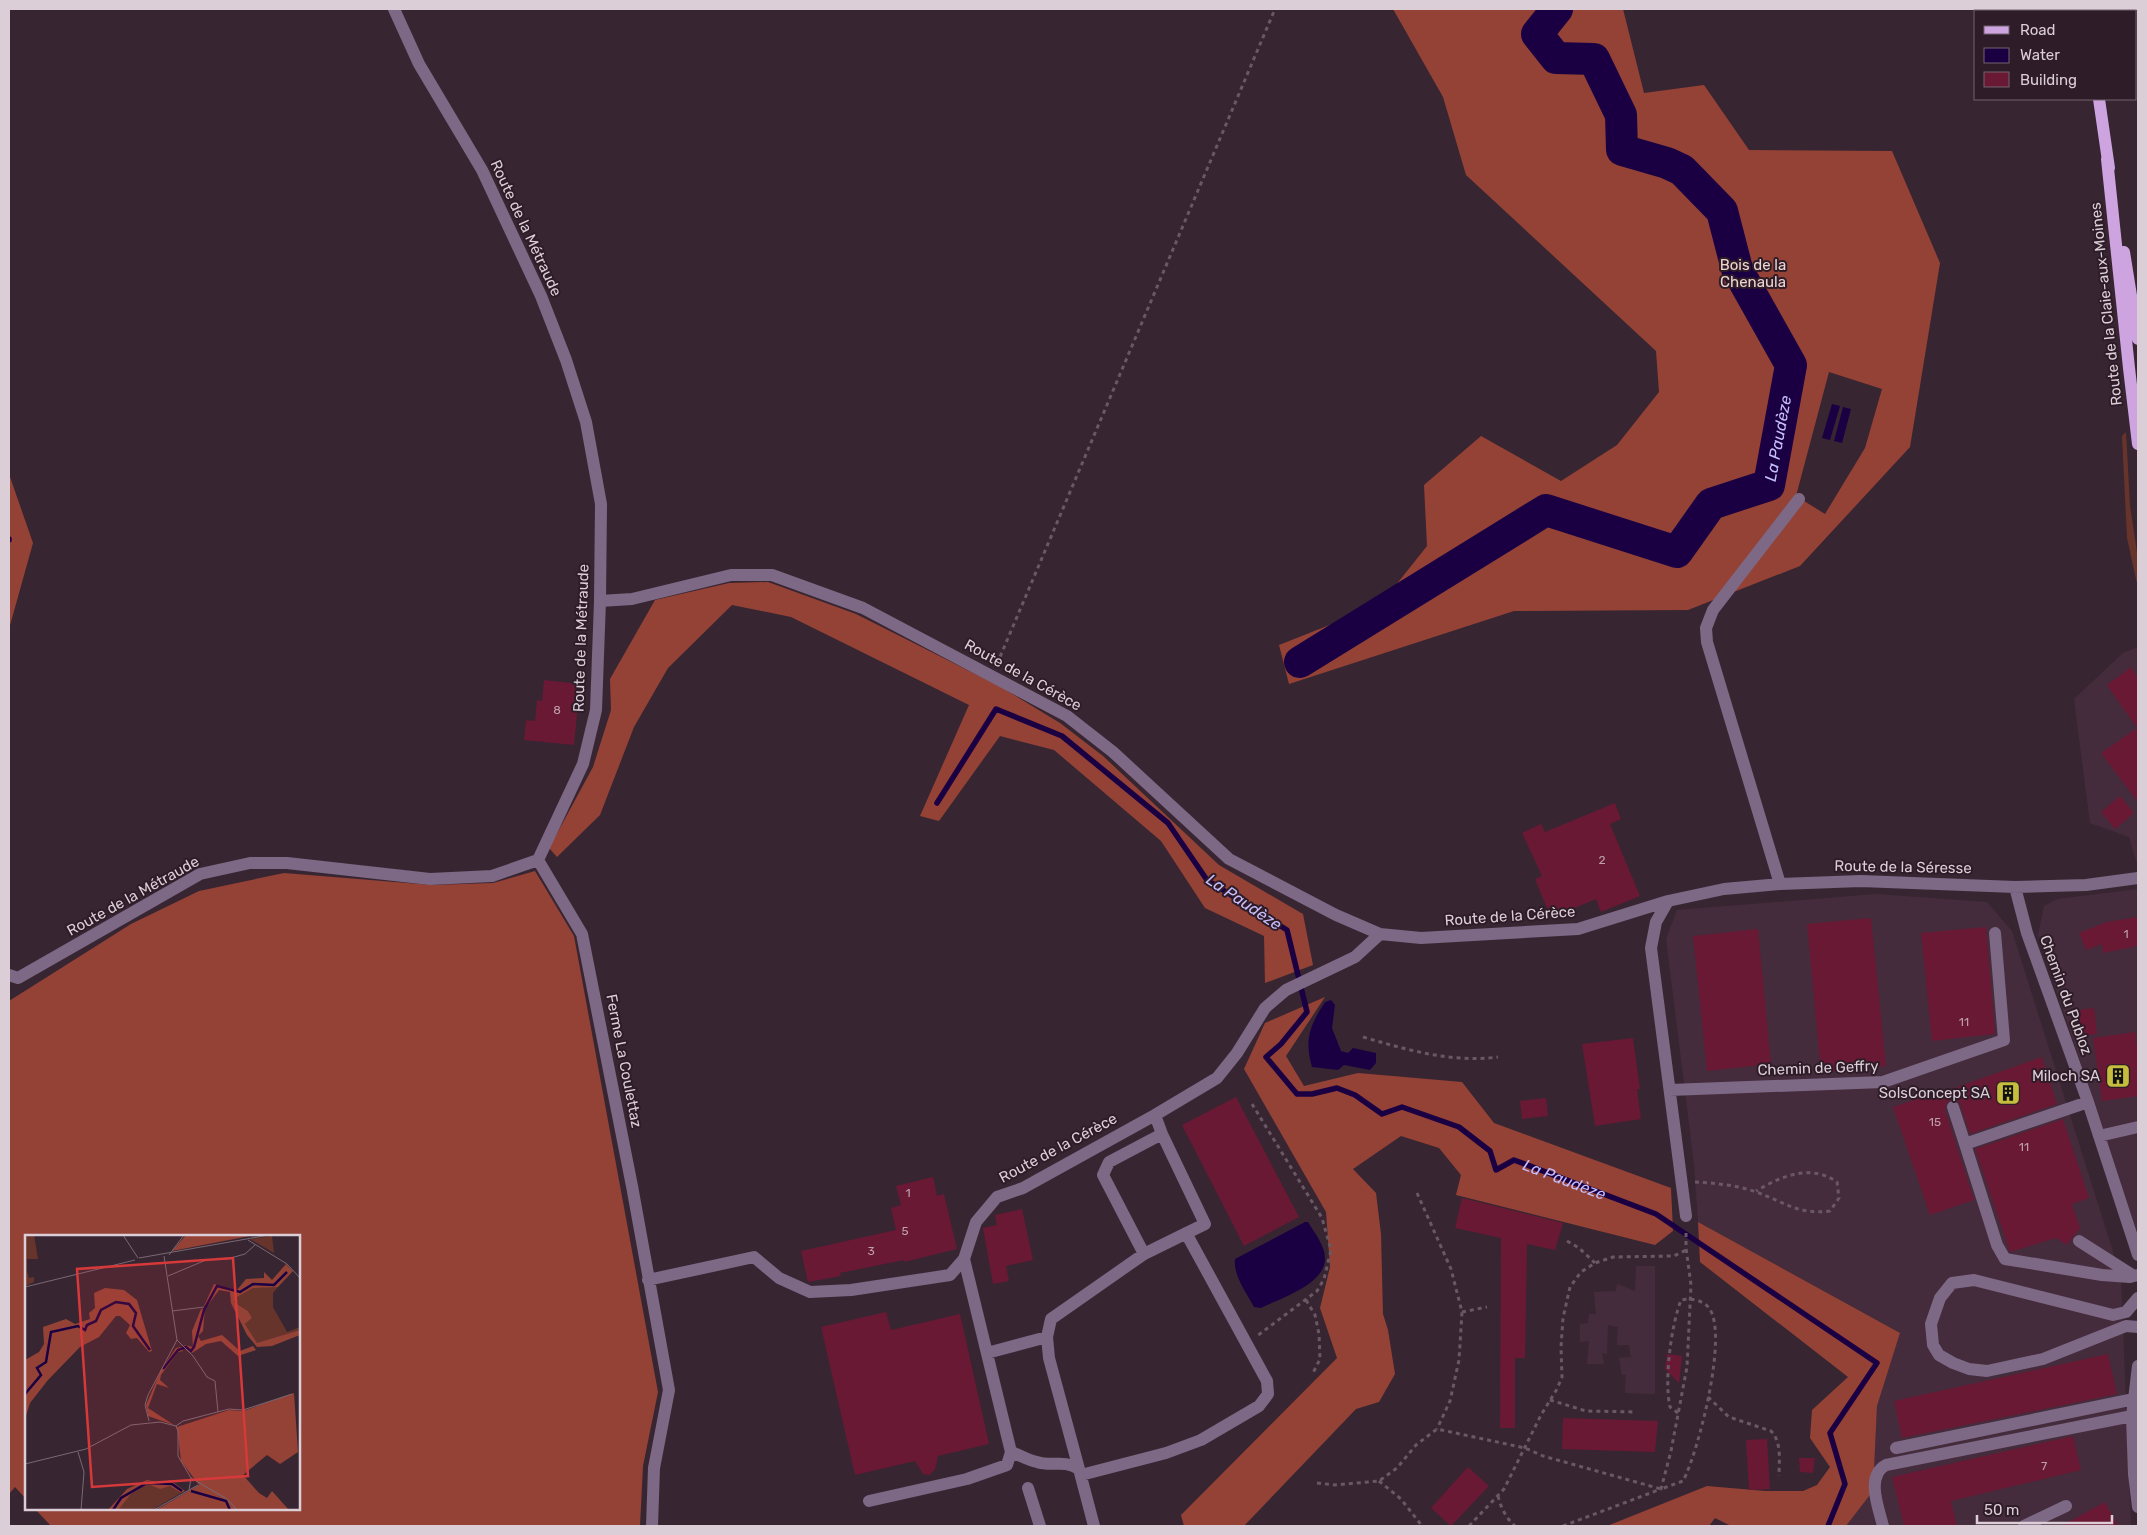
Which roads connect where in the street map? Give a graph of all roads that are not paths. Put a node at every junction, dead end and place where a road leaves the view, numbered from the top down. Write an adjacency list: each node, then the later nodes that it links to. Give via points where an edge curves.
1 (394, 9): 8 (street, Route de la Métraude, via 419,64 482,170 541,296 566,360 586,422 601,504)
2 (2099, 100): 3 (main road, Route de la Claie-aux-Moines)
3 (2108, 159): 4 (main road, Route de la Claie-aux-Moines); 5 (main road, Route de la Claie-aux-Moines)
4 (2138, 339)
5 (2137, 423): 6 (main road, Route de la Claie-aux-Moines)
6 (2138, 444)
7 (1799, 499): 11 (street, via 1713,610 1706,628 1707,642)
8 (600, 601): 9 (street, Route de la Métraude, via 596,710 583,764); 15 (street, Route de la Cérèce, via 632,599 731,575 772,576 863,608 1067,716 1113,752 1229,859 1336,915)
9 (538, 860): 16 (street, Route de la Métraude, via 492,876 430,879 287,863 250,863 200,874); 33 (street, Ferme La Coulettaz, via 582,934)
10 (2138, 878): 12 (street, Route de la Séresse, via 2086,885)
11 (1780, 884): 12 (street, Route de la Séresse, via 1861,881); 13 (street, Route de la Séresse, via 1724,889)
12 (2016, 887): 18 (street, Chemin du Publoz, via 2027,934)
13 (1668, 901): 15 (street, Route de la Cérèce, via 1578,929 1421,938); 17 (street, via 1656,922 1651,948)
14 (1995, 932): 17 (street, Chemin de Geffry, via 2004,1040 1883,1082)
15 (1380, 934): 20 (street, Route de la Cérèce, via 1355,957 1286,990 1264,1008 1237,1053 1217,1078)
16 (12, 980)
17 (1670, 1090): 25 (street)
18 (2088, 1102): 23 (street, Chemin du Publoz); 24 (street)
19 (1953, 1107): 24 (street)
20 (1155, 1115): 22 (street); 31 (street, Route de la Cérèce, via 1023,1188 997,1197 976,1222)
21 (2138, 1127): 23 (street)
22 (1162, 1134): 27 (street, via 1205,1224); 29 (street, via 1109,1162 1103,1175)
23 (2099, 1136): 26 (street, Chemin du Publoz)
24 (1965, 1144): 32 (street, via 1997,1245 2005,1259 2102,1275)
25 (1686, 1216)
26 (2134, 1228): 30 (street, Chemin du Publoz)
27 (1186, 1233): 29 (street); 43 (street, via 1267,1381 1268,1394 1259,1406 1201,1440 1166,1453)
28 (2079, 1241): 32 (street)
29 (1144, 1254): 36 (street, via 1051,1319)
30 (2138, 1255)
31 (964, 1259): 33 (street, Route de la Cérèce, via 950,1275 851,1290 810,1292 779,1278 754,1257); 37 (street)
32 (2136, 1276)
33 (648, 1280): 49 (street, Ferme La Coulettaz, via 668,1390 654,1468)
34 (2138, 1298): 35 (street, via 2126,1312 2113,1315 1974,1280 1952,1284 1940,1298 1931,1324 1933,1345 1939,1355 1953,1363 1987,1371 2042,1358 2126,1326)
35 (2138, 1327)
36 (1047, 1337): 37 (street); 43 (street, via 1049,1358)
37 (986, 1353): 42 (street)
38 (2138, 1366): 39 (street)
39 (2134, 1399): 40 (street); 41 (street)
40 (2132, 1416): 45 (street); 52 (street, via 1886,1465 1879,1469 1875,1488)
41 (1896, 1448)
42 (1011, 1452): 43 (street, via 1038,1463 1072,1465); 46 (street, via 1008,1465 968,1480)
43 (1080, 1472): 51 (street)
44 (1028, 1488): 50 (street)
45 (2137, 1488): 48 (street)
46 (869, 1501)
47 (2066, 1506): 53 (street)
48 (2138, 1507)
49 (652, 1526)
50 (1040, 1526)
51 (1094, 1526)
52 (1883, 1526)
53 (2024, 1526)

